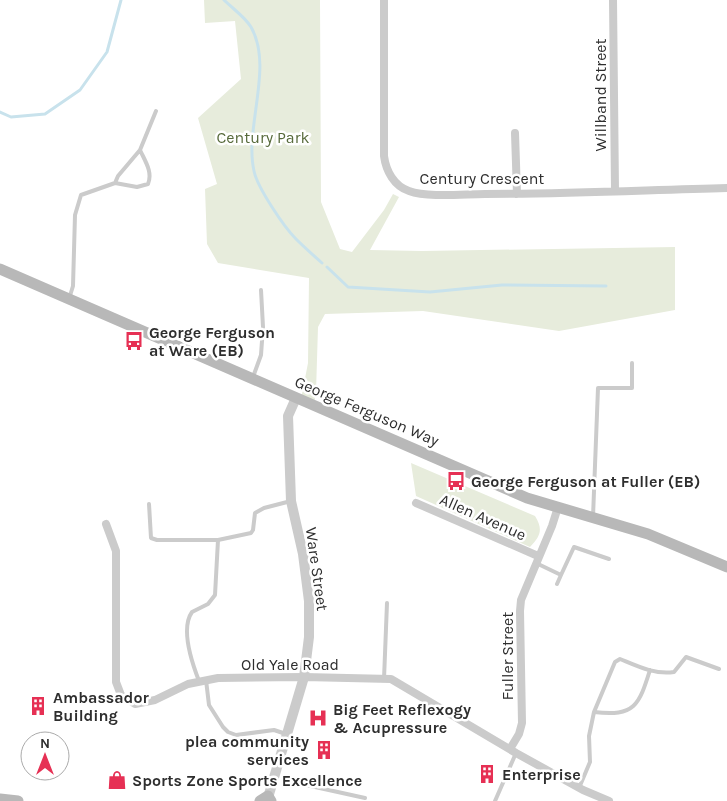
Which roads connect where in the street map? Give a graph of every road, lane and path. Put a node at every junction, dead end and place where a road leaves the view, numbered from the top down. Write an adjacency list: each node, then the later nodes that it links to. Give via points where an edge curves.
1 (384, 0): 9 (street, Century Crescent, via 384,156 393,179 416,193)
2 (613, 0): 8 (street, Willband Street)
3 (156, 111): 5 (lane)
4 (515, 133): 9 (street)
5 (140, 150): 6 (lane); 6 (lane, via 150,172 148,184 137,187)
6 (116, 183): 12 (lane, via 81,195 75,215 73,286)
7 (727, 188): 8 (street, Century Crescent)
8 (615, 190): 9 (street, Century Crescent)
9 (518, 194)
10 (0, 269): 12 (main road, George Ferguson Way)
11 (261, 290): 14 (lane, via 261,355)
12 (69, 299): 14 (main road, George Ferguson Way)
13 (632, 363): 20 (lane, via 632,388 598,388)
14 (252, 379): 15 (main road, George Ferguson Way)
15 (296, 398): 16 (street, Ware Street, via 288,416); 19 (main road, George Ferguson Way, via 527,498)
16 (291, 501): 22 (lane, via 255,513 251,533); 31 (street, Ware Street, via 303,554 309,602)
17 (416, 503): 23 (street, Allen Avenue)
18 (149, 504): 22 (lane, via 151,538)
19 (558, 507): 20 (main road, George Ferguson Way); 23 (street, Fuller Street)
20 (593, 517): 25 (main road, George Ferguson Way, via 648,534)
21 (106, 524): 33 (street, Old Yale Road, via 116,551 116,682 121,695 135,704 155,700 188,684)
22 (218, 540): 33 (lane, via 215,595 208,604 192,612 188,623 190,658)
23 (537, 559): 26 (lane); 36 (street, Fuller Street, via 520,611 522,723)
24 (609, 559): 26 (lane, via 574,547)
25 (727, 567)
26 (561, 575): 27 (lane)
27 (557, 584)
28 (387, 603): 32 (lane)
29 (719, 669): 30 (lane, via 686,658 674,672)
30 (650, 670): 34 (lane, via 641,698 634,706 612,714); 34 (lane, via 620,659 615,662)
31 (304, 676): 32 (street, Old Yale Road); 33 (street, Old Yale Road); 35 (street, Ware Street)
32 (384, 679): 36 (street, Old Yale Road, via 391,679 409,689)
33 (203, 681): 35 (lane, via 209,705 228,732 236,735 274,730)
34 (594, 712): 38 (lane, via 589,736 590,762)
35 (287, 734): 41 (street, Ware Street)
36 (513, 751): 38 (street, Old Yale Road); 43 (lane)
37 (306, 785): 39 (lane)
38 (579, 788): 44 (street, Old Yale Road)
39 (365, 798)
40 (0, 799): 42 (main road)
41 (266, 800)
42 (18, 801)
43 (496, 801)
44 (608, 801)

